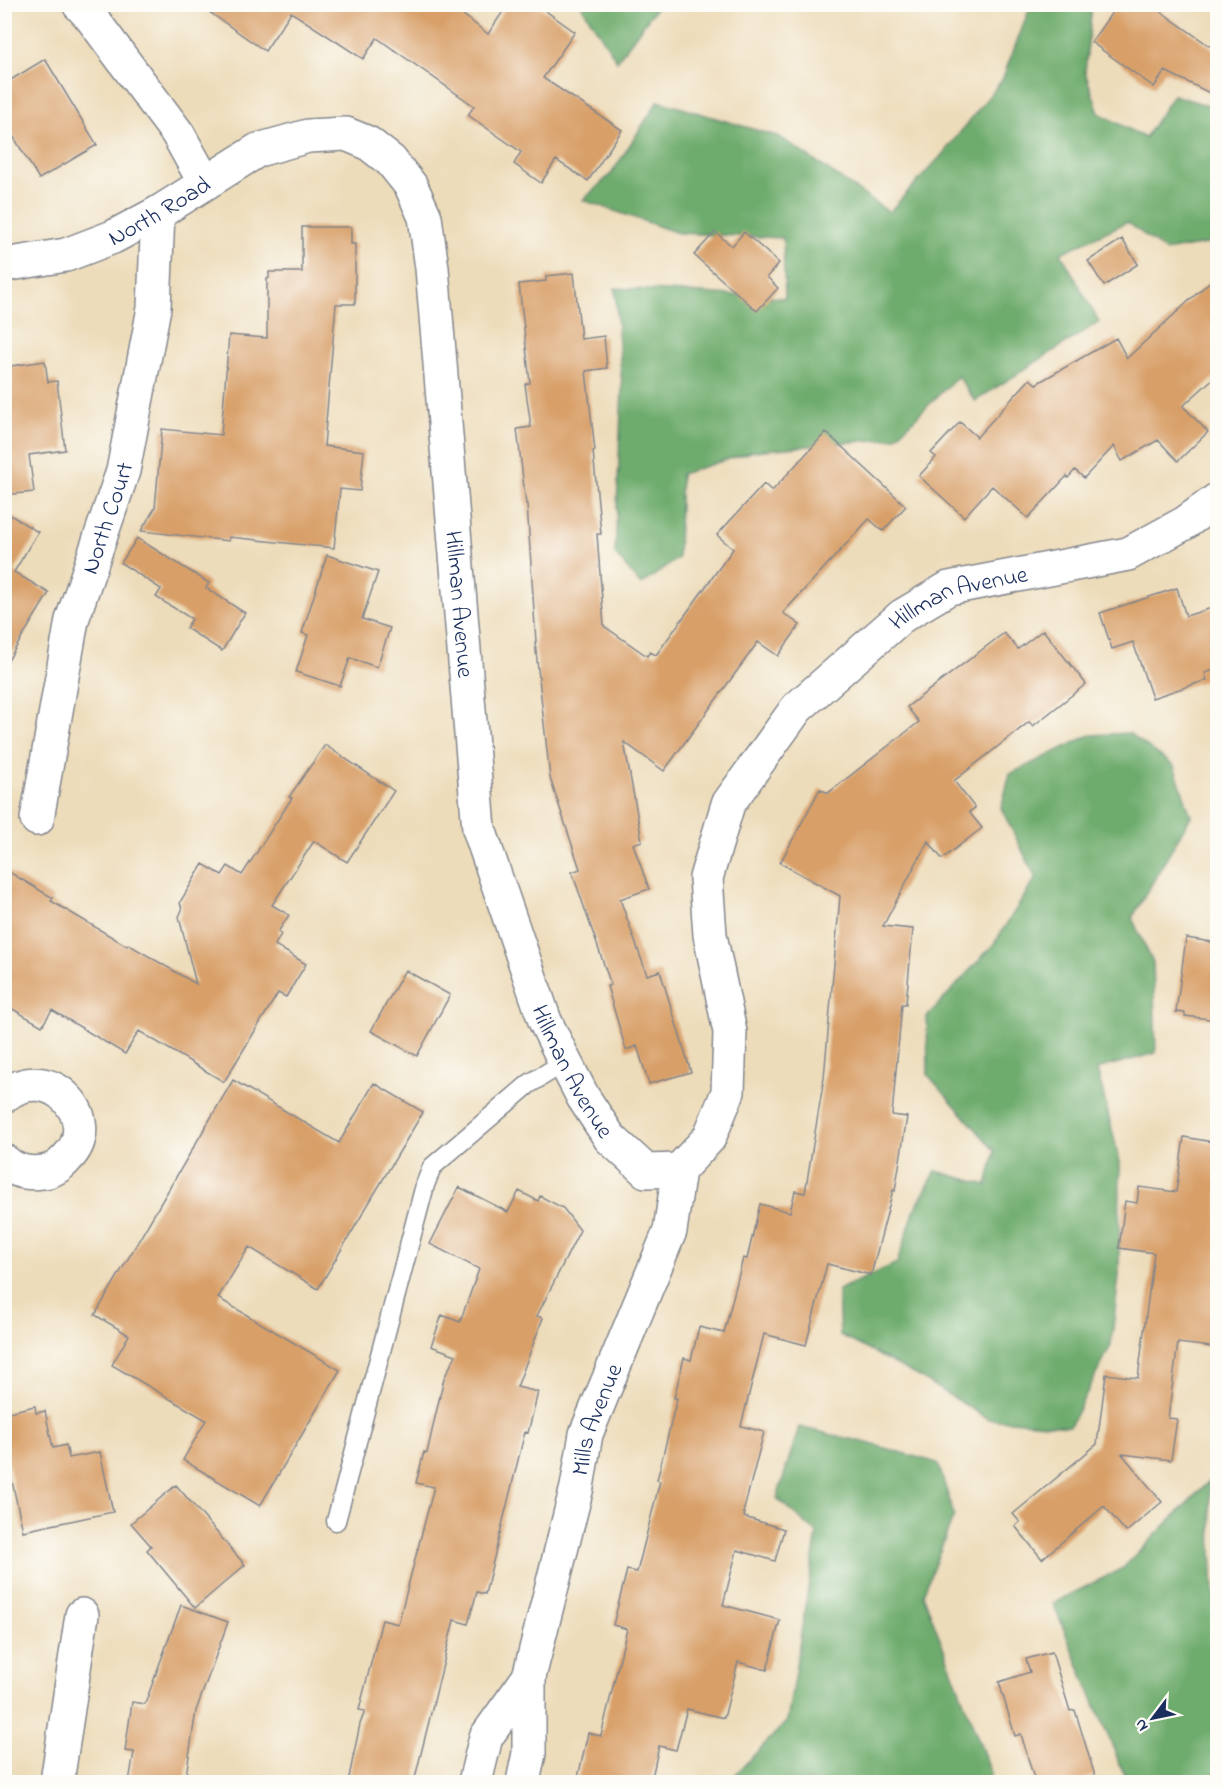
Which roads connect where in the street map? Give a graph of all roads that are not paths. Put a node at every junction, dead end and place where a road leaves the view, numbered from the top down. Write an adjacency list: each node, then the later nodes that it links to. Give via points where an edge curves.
1 (79, 4): 2 (street, North Road, via 178,134)
2 (205, 183): 3 (street, North Road); 7 (street, Hillman Avenue, via 258,150 308,136 346,134 368,143 391,160 411,186 425,217 479,829 545,1021)
3 (158, 213): 4 (street, North Road, via 113,237 66,255); 6 (street, North Court, via 154,308 123,471 72,620)
4 (4, 264)
5 (1218, 499): 10 (street, Hillman Avenue, via 1185,523 1128,554 949,588 902,616 797,708 728,804 706,878 710,935 730,1032 728,1092 709,1137)
6 (37, 819)
7 (565, 1062): 10 (street, Hillman Avenue, via 610,1138 646,1171); 11 (lane, via 530,1084 432,1167)
8 (7, 1090): 9 (street, via 43,1084 57,1090 69,1100 79,1128 78,1142 71,1154 48,1171 21,1172)
9 (4, 1161)
10 (679, 1170): 13 (street, Mills Avenue, via 670,1231 586,1434 577,1487)
11 (336, 1521)
12 (82, 1615): 14 (street)
13 (529, 1677): 15 (street, via 486,1737); 16 (street, via 529,1753)
14 (57, 1782)
15 (475, 1782)
16 (522, 1782)

